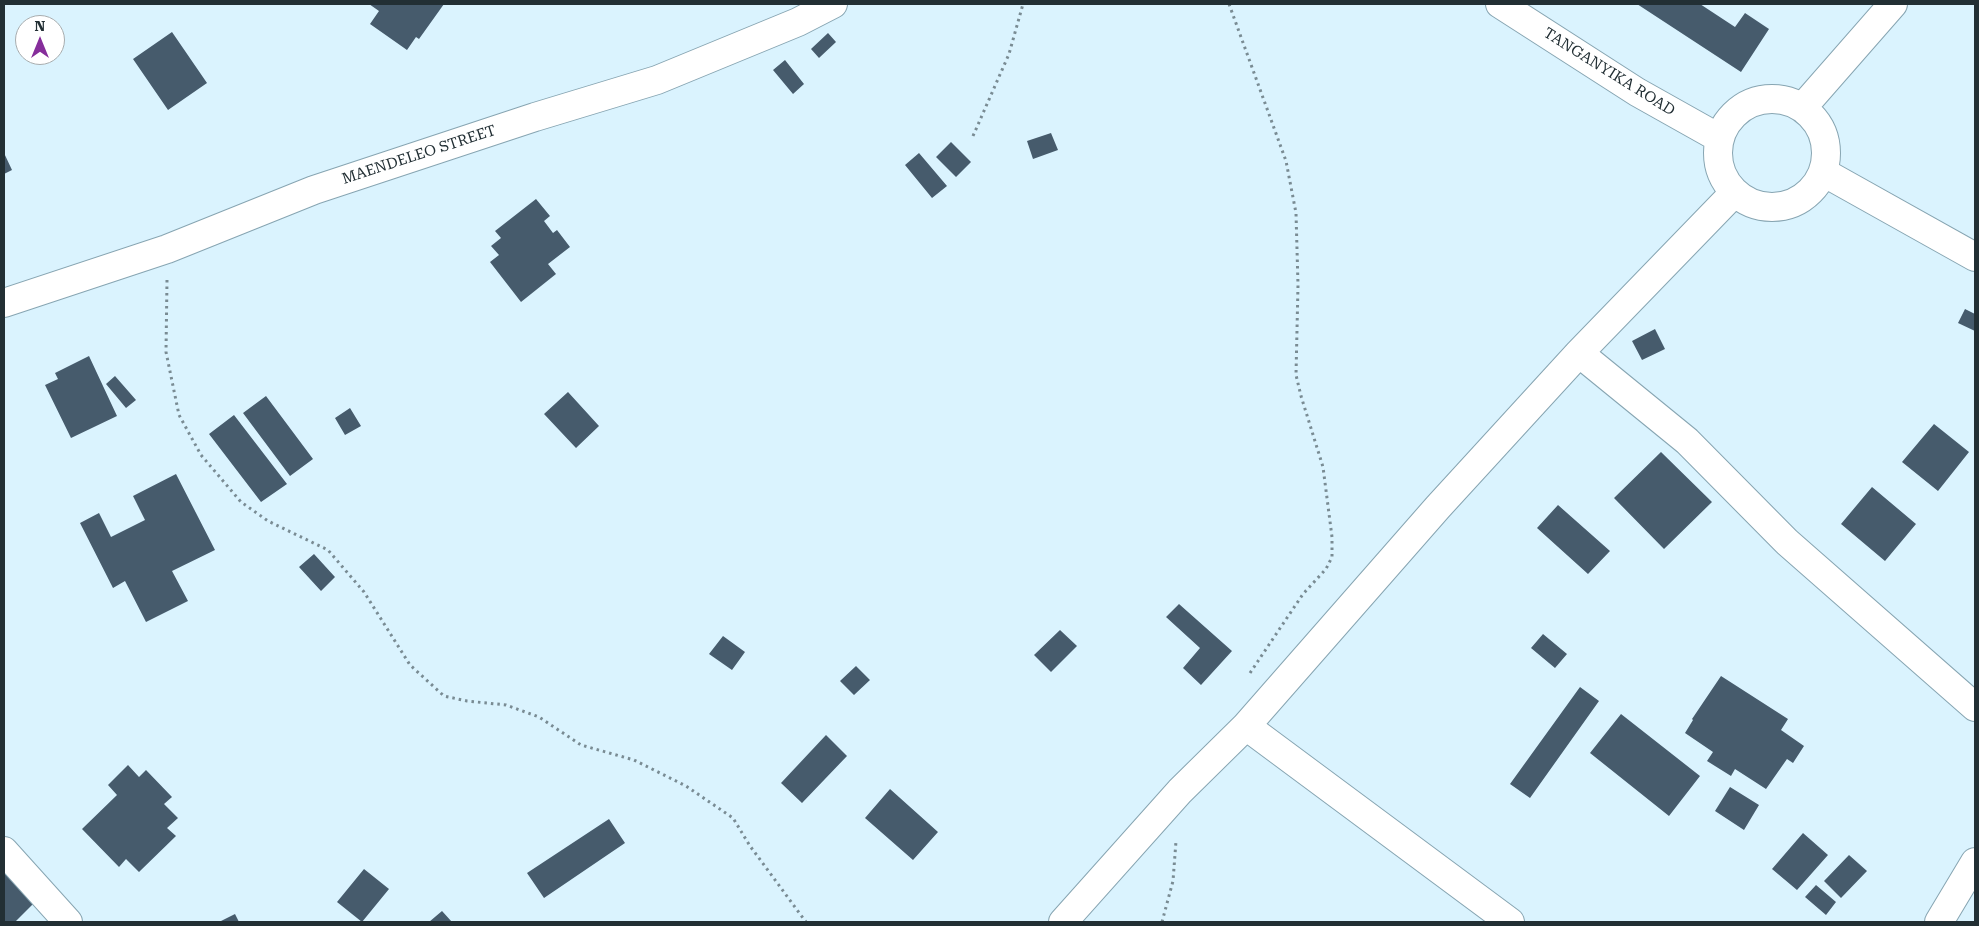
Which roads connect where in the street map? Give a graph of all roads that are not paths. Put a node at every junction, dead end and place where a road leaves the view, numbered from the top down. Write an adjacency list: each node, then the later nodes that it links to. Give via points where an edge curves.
1 (833, 4): 9 (street, MAENDELEO STREET, via 798,22 657,80 314,190 167,249)
2 (1500, 4): 5 (street, TANGANYIKA ROAD, via 1637,92)
3 (1893, 4): 4 (street)
4 (1802, 108): 5 (street, via 1787,101 1753,102 1726,122); 6 (street, via 1813,117 1823,136 1826,158)
5 (1719, 138): 7 (street, via 1719,167 1724,181)
6 (1823, 172): 7 (street, via 1805,196 1777,208 1761,207); 8 (street)
7 (1734, 193): 10 (street)
8 (1975, 257)
9 (4, 303)
10 (1579, 353): 11 (street, via 1687,441 1787,542); 12 (street, via 1438,507)
11 (1975, 707)
12 (1246, 726): 16 (street, via 1180,791); 17 (street)
13 (4, 851): 15 (street)
14 (1975, 862): 18 (street)
15 (68, 922)
16 (1063, 922)
17 (1510, 922)
18 (1939, 922)

